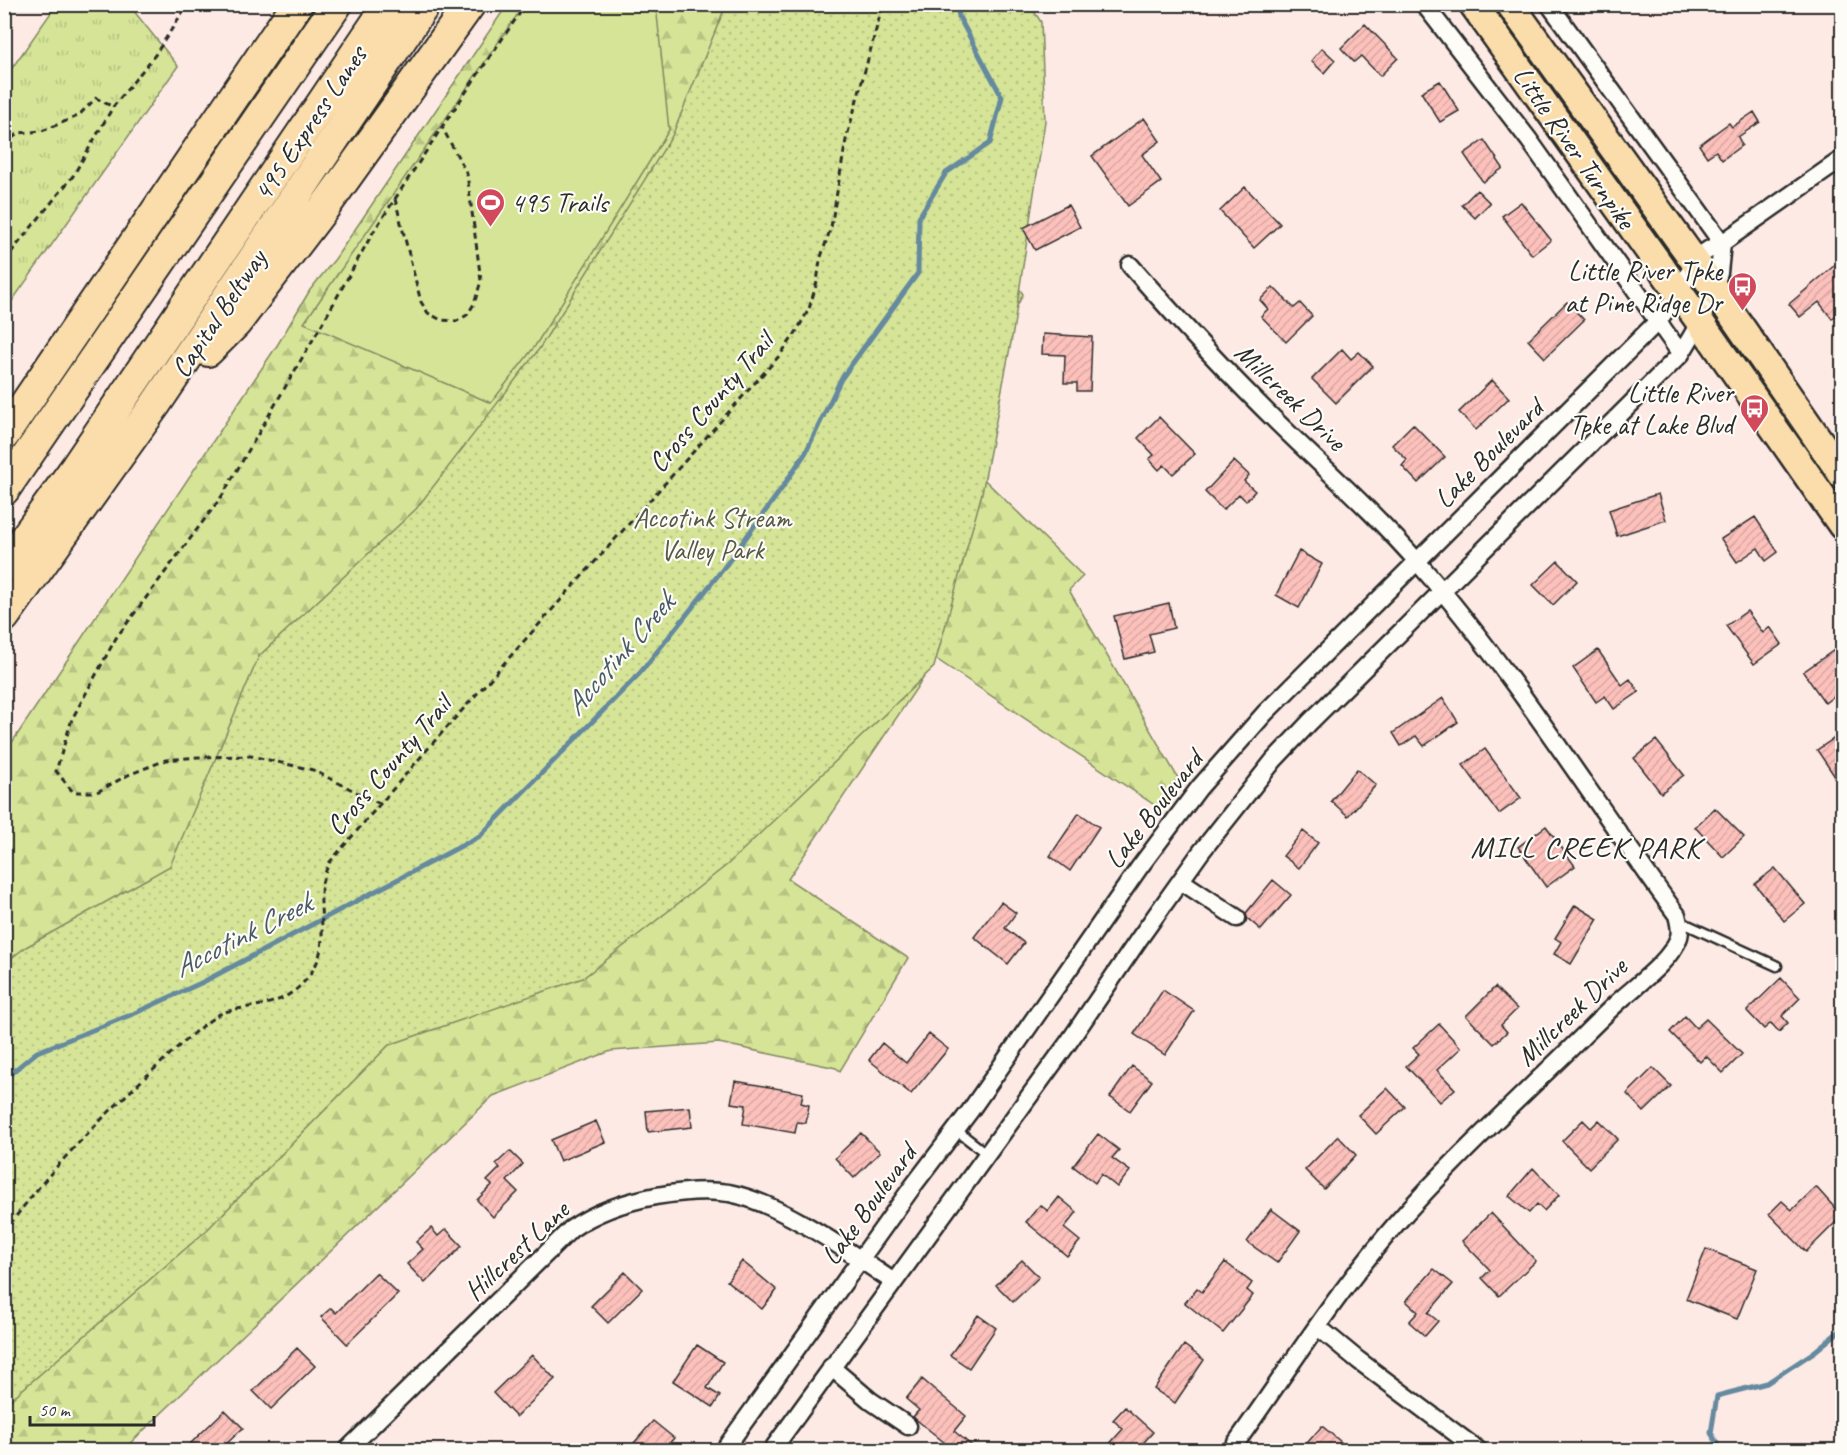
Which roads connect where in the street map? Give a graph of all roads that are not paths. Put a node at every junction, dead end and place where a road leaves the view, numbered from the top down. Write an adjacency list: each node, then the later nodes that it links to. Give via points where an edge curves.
1 (275, 4): 11 (highway)
2 (297, 4): 11 (highway)
3 (337, 4): 24 (highway, 495 Express Lanes)
4 (389, 4): 27 (highway, 495 Express Lanes)
5 (425, 4): 21 (highway, Capital Beltway)
6 (470, 4): 21 (highway, via 236,323)
7 (1424, 4): 18 (street, via 1530,140)
8 (1473, 4): 17 (main road, Little River Turnpike)
9 (1510, 4): 14 (main road, Little River Turnpike)
10 (1549, 4): 13 (street)
11 (256, 64): 22 (highway)
12 (1842, 159): 13 (street)
13 (1722, 243): 14 (street, via 1706,249); 16 (street, via 1719,273)
14 (1695, 261): 16 (main road, Little River Turnpike); 17 (street, Lake Boulevard)
15 (1130, 265): 26 (street, Millcreek Drive, via 1197,341)
16 (1713, 287): 19 (street); 23 (main road, Little River Turnpike)
17 (1678, 293): 18 (street, Lake Boulevard); 19 (main road, Little River Turnpike)
18 (1657, 322): 20 (street); 26 (street, Lake Boulevard)
19 (1700, 322): 20 (street); 25 (main road, Little River Turnpike)
20 (1681, 354): 28 (street)
21 (155, 405): 29 (highway, Capital Beltway)
22 (4, 435)
23 (1842, 474)
24 (4, 489)
25 (1842, 525)
26 (1417, 562): 28 (street, Millcreek Drive); 34 (street, Lake Boulevard, via 1265,713 1199,788)
27 (4, 567)
28 (1442, 591): 30 (street, via 1274,760); 32 (street, via 1541,722)
29 (4, 617)
30 (1181, 881): 31 (street); 35 (street)
31 (1236, 918)
32 (1678, 921): 33 (lane); 38 (street, Millcreek Drive, via 1679,936 1663,961 1426,1191 1366,1261)
33 (1777, 966)
34 (956, 1130): 35 (lane); 36 (street, Lake Boulevard)
35 (987, 1154): 37 (street)
36 (861, 1260): 37 (street, Hillcrest Lane); 41 (street, Hillcrest Lane, via 788,1217 728,1193 672,1193 610,1208 571,1229); 42 (street, Lake Boulevard)
37 (894, 1282): 39 (street)
38 (1318, 1327): 44 (street, Millcreek Drive); 45 (street)
39 (831, 1367): 40 (street); 43 (street)
40 (908, 1426)
41 (346, 1450)
42 (724, 1450)
43 (772, 1450)
44 (1231, 1450)
45 (1479, 1450)

